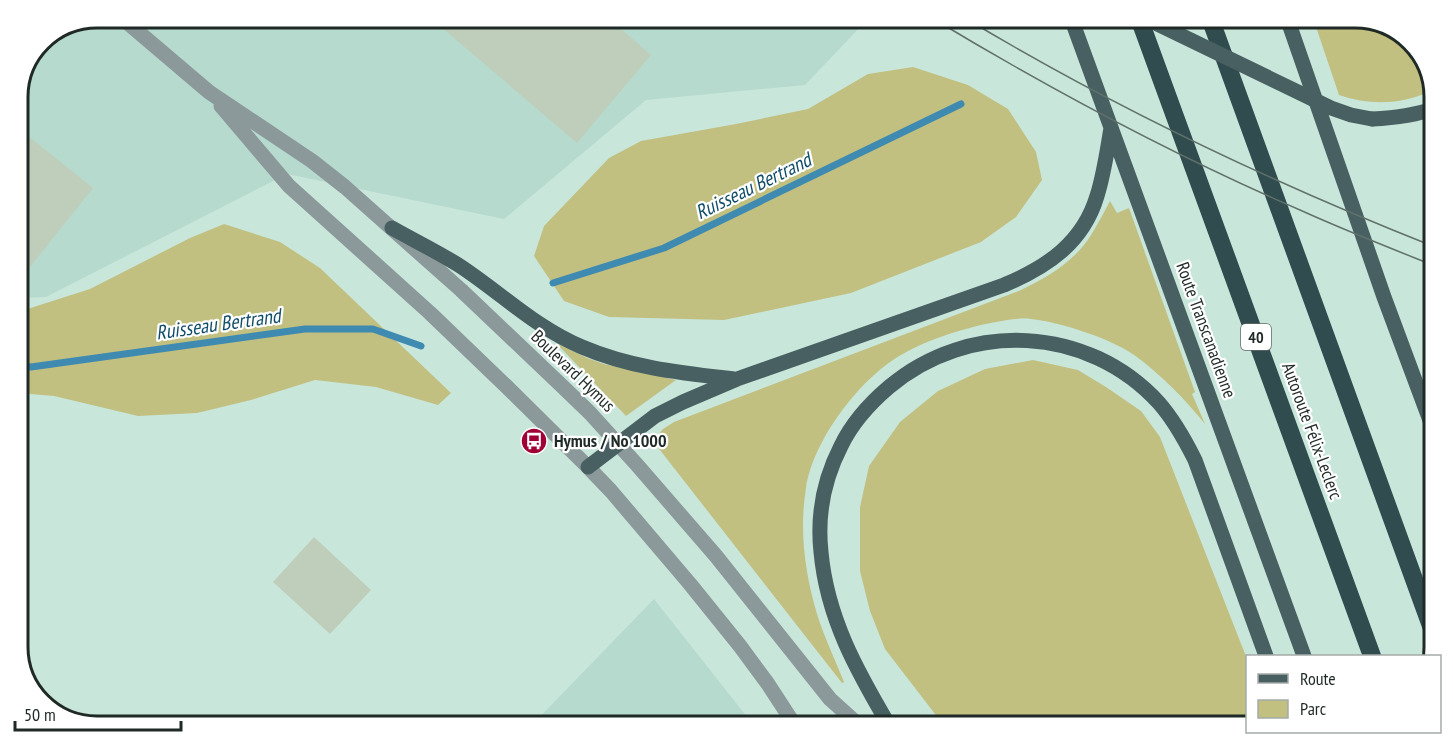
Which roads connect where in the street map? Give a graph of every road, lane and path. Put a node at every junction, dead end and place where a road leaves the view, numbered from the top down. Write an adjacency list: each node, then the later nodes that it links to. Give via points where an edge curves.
1 (134, 28): 7 (street, Boulevard Hymus)
2 (1075, 28): 9 (main road, Route Transcanadienne)
3 (1143, 28): 18 (highway, Autoroute Félix-Leclerc / 40)
4 (1166, 28): 8 (main road, bridge, via 1351,116 1396,118)
5 (1214, 28): 15 (highway)
6 (1290, 28): 12 (main road)
7 (209, 92): 10 (street, Boulevard Hymus, via 312,161); 14 (street, Boulevard Hymus, via 289,186 430,313)
8 (1424, 112)
9 (1112, 127): 11 (main road, via 1090,215 1066,247 1049,261 1004,285); 17 (main road, Route Transcanadienne)
10 (392, 228): 11 (main road, via 460,266 542,326 582,347 642,367); 13 (street, Boulevard Hymus, via 562,386)
11 (737, 379): 13 (main road, via 668,409)
12 (1424, 405)
13 (618, 444): 14 (main road); 20 (street, Boulevard Hymus, via 716,556 830,699)
14 (588, 467): 19 (street, Boulevard Hymus, via 677,568)
15 (1424, 607)
16 (1265, 655): 21 (main road, via 1195,460 1158,403 1119,370 1064,346 1024,340 971,345 917,366 869,406 840,448 822,499 820,550 826,588 852,660)
17 (1303, 655)
18 (1370, 655)
19 (789, 716)
20 (849, 716)
21 (884, 716)

